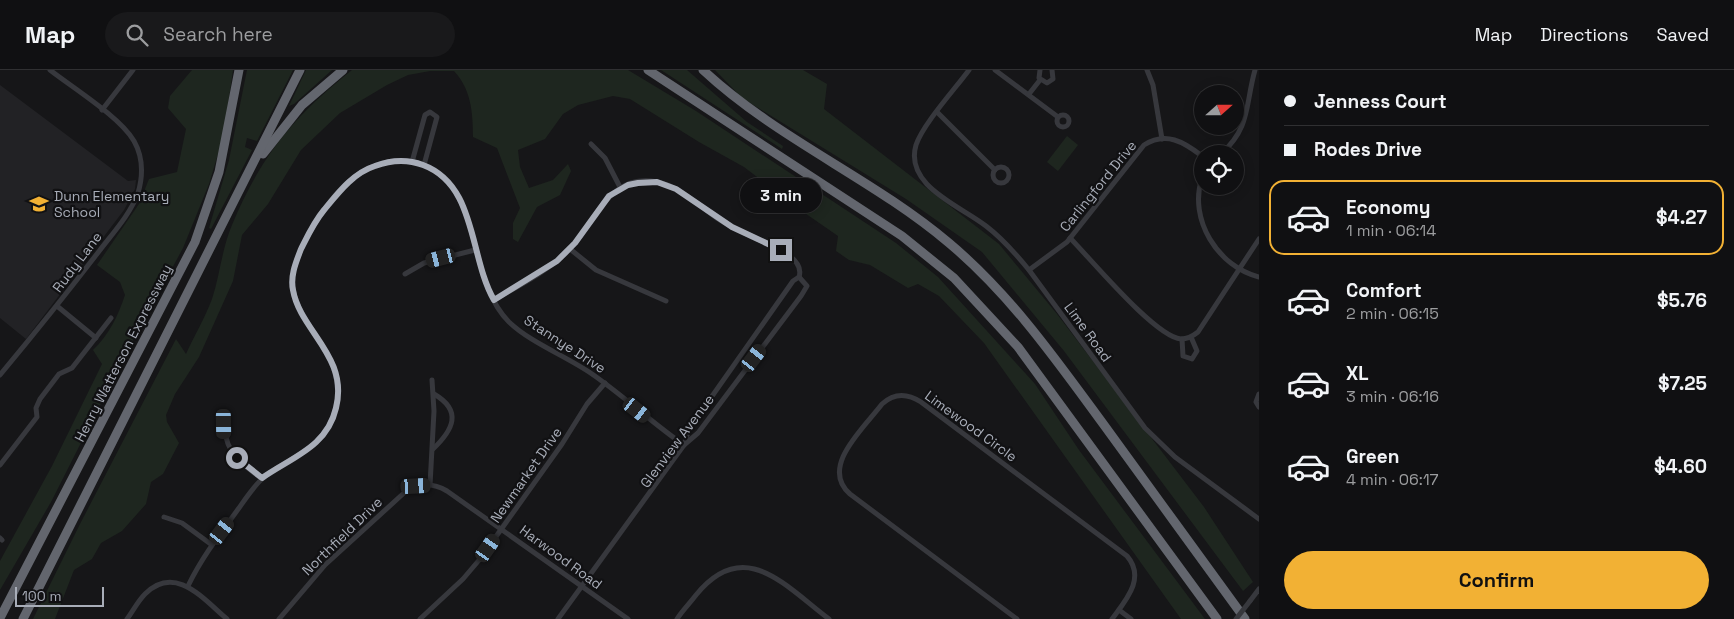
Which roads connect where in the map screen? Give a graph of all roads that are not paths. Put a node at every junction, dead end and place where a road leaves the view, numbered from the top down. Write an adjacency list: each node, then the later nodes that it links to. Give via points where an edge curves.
1 (50, 70): 20 (street, Rudy Lane)
2 (133, 70): 20 (street)
3 (239, 70): 17 (highway)
4 (243, 70): 17 (highway)
5 (300, 70): 30 (highway)
6 (343, 70): 30 (highway, via 308,99 283,126)
7 (639, 70): 18 (highway)
8 (648, 70): 18 (highway)
9 (703, 70): 84 (highway, via 767,122 916,218 993,284 1052,354)
10 (969, 70): 21 (street)
11 (996, 70): 19 (street)
12 (1040, 70): 16 (street)
13 (1052, 70): 16 (street, via 1051,81 1044,83)
14 (1147, 70): 23 (street, via 1153,85)
15 (1255, 70): 25 (street, via 1244,126)
16 (1040, 80): 19 (street)
17 (236, 88): 63 (highway, Henry Watterson Expressway, via 219,172 195,242)
18 (682, 93): 82 (highway, via 902,236 975,298 1035,370)
19 (1029, 94): 22 (street)
20 (102, 110): 44 (street, Rudy Lane, via 127,131 133,141 140,158 140,182 134,201)
21 (937, 112): 29 (street); 38 (street, Lime Road, via 922,132 915,149 916,166 928,185 986,226)
22 (1058, 117)
23 (1162, 138): 26 (street, via 1183,142); 33 (street, Carlingford Drive, via 1149,142 1135,154)
24 (591, 144): 31 (street, via 606,158)
25 (1231, 145)
26 (1194, 150)
27 (412, 162): 28 (street, Stannye Drive); 28 (street, via 425,115 430,112 437,117); 57 (street, Stannye Drive, via 398,160 381,164 357,175 310,230 294,269 293,290 297,304 331,361 338,388 337,405 320,440 307,452)
28 (424, 165): 36 (street, Stannye Drive, via 440,174 455,189 464,207)
29 (995, 170)
30 (246, 179): 71 (highway)
31 (621, 189): 35 (street, via 602,203); 40 (street, via 652,182 676,189 726,224 792,258 800,268)
32 (1199, 195): 37 (street, via 1206,232 1218,251)
33 (1070, 238): 37 (street, via 1130,304 1169,334 1186,338 1198,332); 38 (street, Carlingford Drive)
34 (1259, 239): 37 (street)
35 (570, 249): 42 (street, via 549,267); 43 (street, via 596,270)
36 (475, 250): 39 (street, via 424,262); 42 (street, Stannye Drive, via 484,281)
37 (1240, 268): 41 (street)
38 (1029, 270): 60 (street, Lime Road, via 1145,428 1175,457)
39 (405, 274)
40 (799, 277): 54 (street, via 792,281 689,429); 54 (street, Glenview Avenue, via 805,282 806,289 700,431)
41 (1259, 277)
42 (494, 300): 49 (street, Stannye Drive, via 509,322 519,330)
43 (666, 301)
44 (57, 306): 46 (street); 47 (street, Rudy Lane)
45 (111, 318): 46 (street)
46 (96, 338): 56 (street, via 72,368 59,374 40,399 37,417)
47 (0, 376)
48 (432, 380): 50 (street)
49 (605, 383): 54 (street, Stannye Drive); 61 (street, Newmarket Drive, via 587,404)
50 (434, 394): 55 (street); 55 (street, via 448,407 453,420 449,431)
51 (1259, 394): 52 (street, via 1256,399)
52 (1259, 407)
53 (224, 414): 57 (street, via 228,447)
54 (684, 446): 65 (street, Glenview Avenue)
55 (432, 449): 58 (street)
56 (0, 465)
57 (262, 478): 62 (street, Stannye Drive)
58 (430, 485): 61 (street, Harwood Road, via 447,490); 74 (street, Northfield Drive, via 416,486 405,492 325,565)
59 (164, 518): 62 (street, via 182,523)
60 (1259, 519)
61 (502, 528): 65 (street, Harwood Road); 75 (street, Newmarket Drive, via 463,579)
62 (212, 545): 64 (street, Stannye Drive)
63 (20, 575): 67 (highway); 69 (highway, Henry Watterson Expressway)
64 (188, 586): 72 (street, via 172,583 152,588 143,595); 73 (street)
65 (582, 586): 76 (street, Glenview Avenue); 77 (street, Harwood Road)
66 (1259, 589): 83 (street, bridge)
67 (0, 606)
68 (1119, 610): 79 (street, Limewood Circle, via 1135,582 1134,565 1127,556 921,402 905,395 890,398 840,460 841,484); 80 (street, Limewood Circle); 81 (street)
69 (0, 618)
70 (676, 618): 78 (street, via 713,576 727,569 743,567 764,572)
71 (23, 619)
72 (127, 619)
73 (227, 619)
74 (279, 619)
75 (420, 619)
76 (558, 619)
77 (628, 619)
78 (829, 619)
79 (1017, 619)
80 (1112, 619)
81 (1131, 619)
82 (1217, 619)
83 (1236, 619)
84 (1245, 619)

